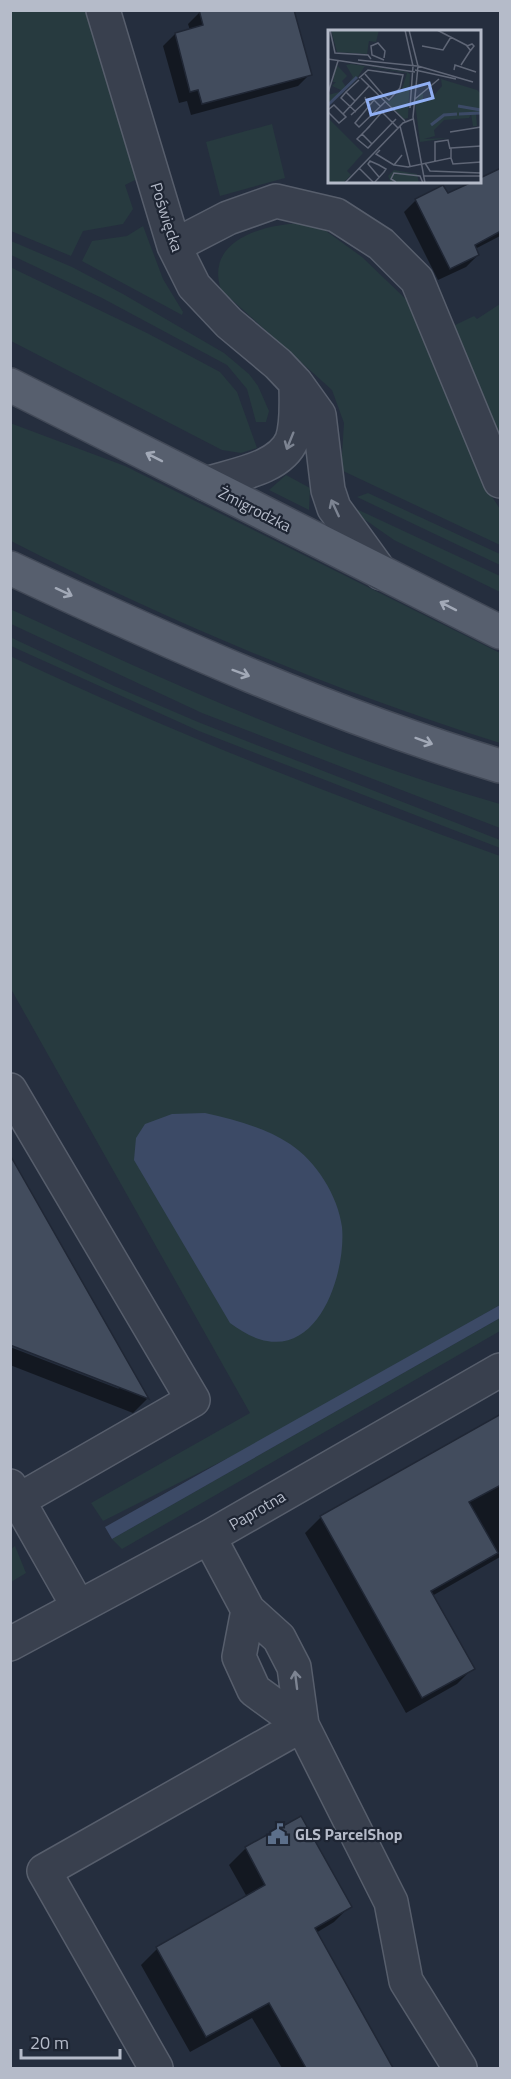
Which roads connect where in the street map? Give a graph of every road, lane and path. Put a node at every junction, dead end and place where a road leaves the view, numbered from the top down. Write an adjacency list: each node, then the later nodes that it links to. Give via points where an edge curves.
1 (112, 13): 2 (street, Poświęcka)
2 (174, 246): 3 (street, Poświęcka, via 200,294); 5 (street, via 228,218 276,201 336,214 381,243 417,280)
3 (296, 383): 6 (street, one-way to 6, via 295,427 286,452 260,466); 8 (street, Poświęcka, one-way to 3, via 334,508 328,490 319,414)
4 (10, 385): 6 (main road, Żmigrodzka, one-way to 4)
5 (501, 481)
6 (206, 484): 8 (main road, Żmigrodzka)
7 (10, 568): 10 (main road, one-way to 10, via 232,670)
8 (381, 573): 9 (main road, Żmigrodzka, one-way to 8)
9 (501, 632)
10 (501, 766)
11 (10, 1090): 13 (street, via 193,1400)
12 (501, 1370): 14 (street, Paprotna)
13 (15, 1493): 15 (street)
14 (210, 1537): 15 (street, Paprotna); 16 (street)
15 (78, 1606): 17 (street, Paprotna)
16 (248, 1610): 18 (street, one-way to 16, via 294,1666 279,1638); 18 (street, via 239,1657 254,1690)
17 (10, 1644)
18 (302, 1725): 19 (street, via 44,1871); 20 (street, via 391,1902 406,1981)
19 (156, 2068)
20 (460, 2068)

